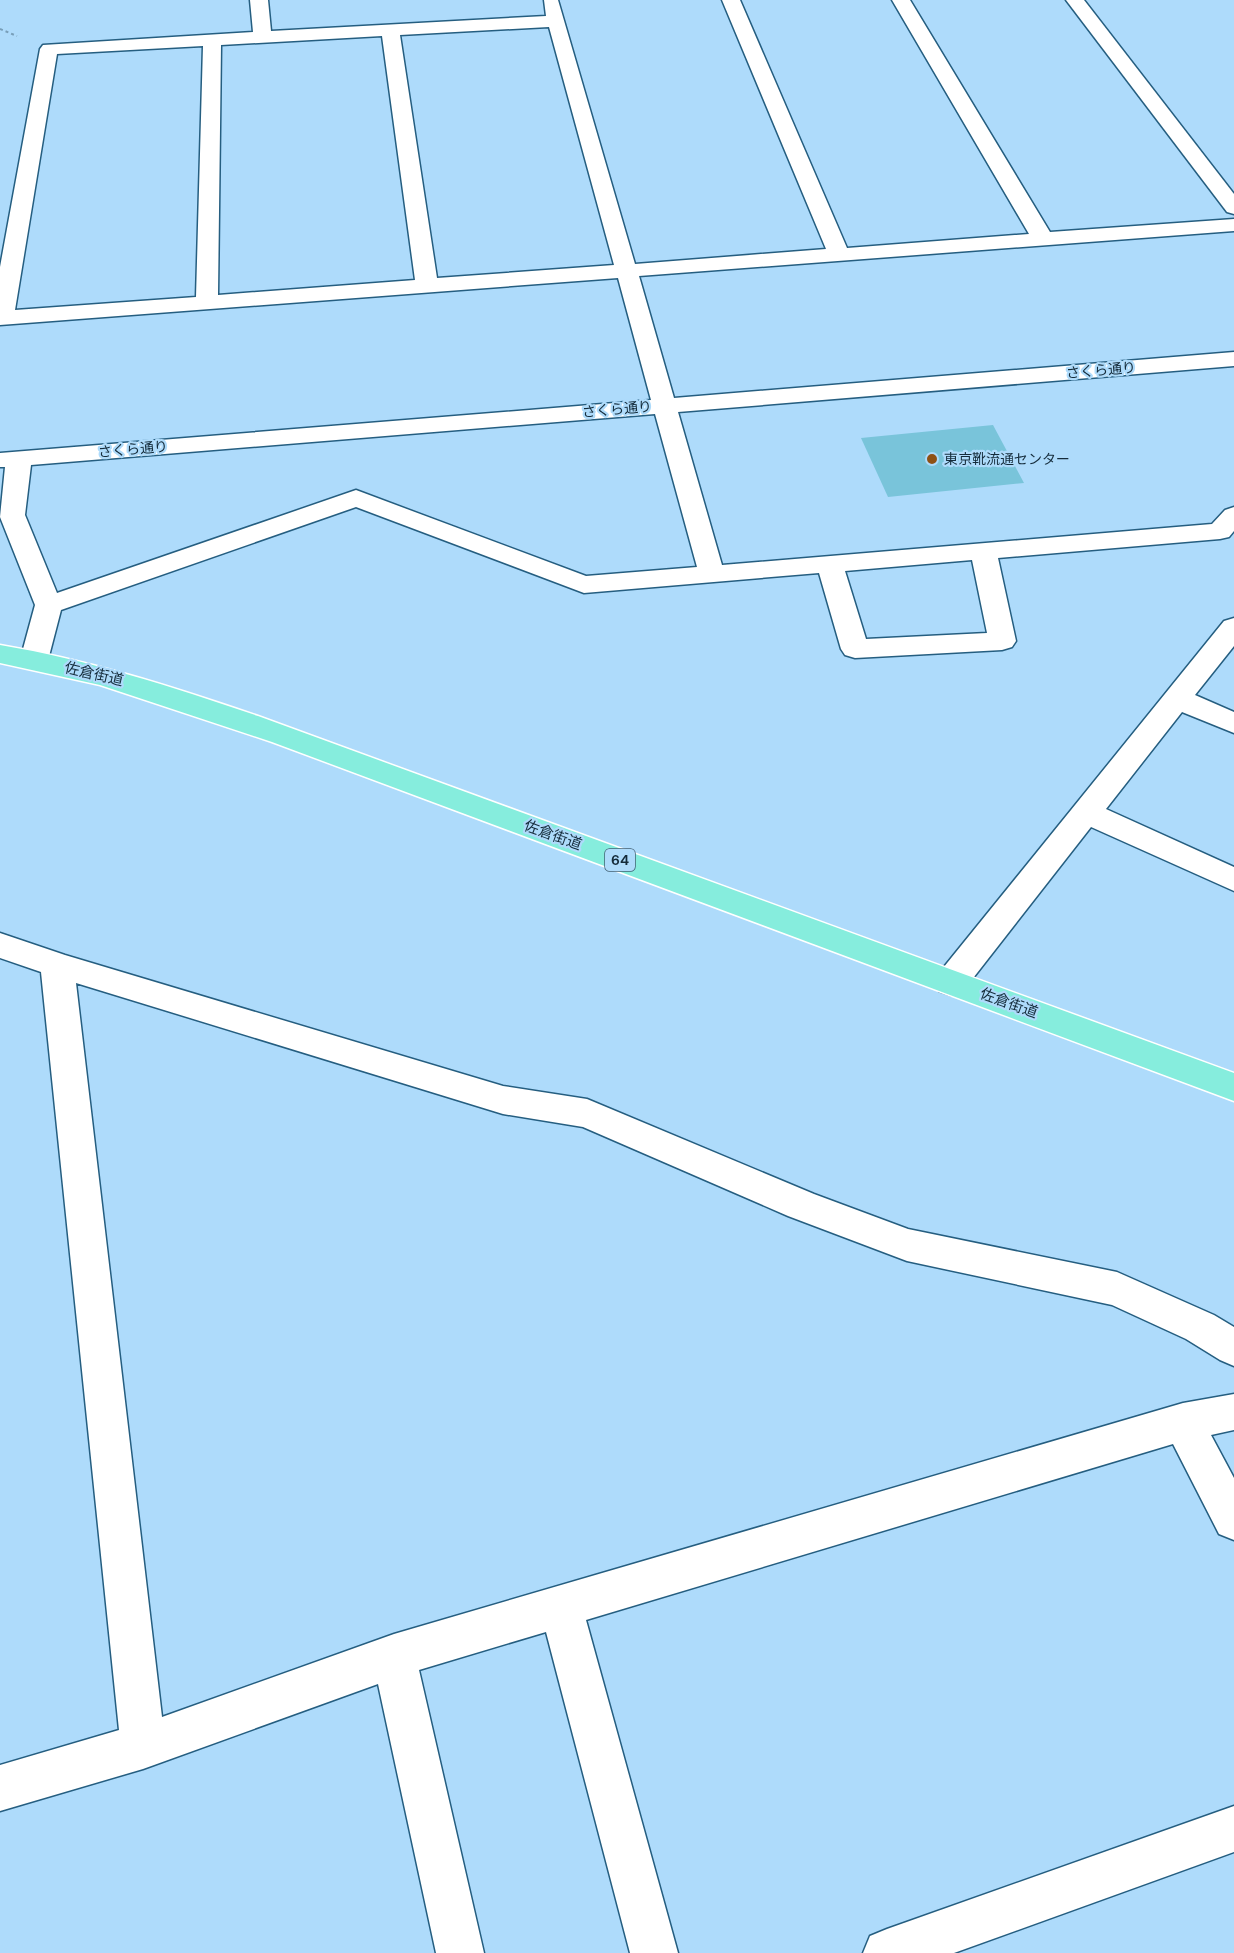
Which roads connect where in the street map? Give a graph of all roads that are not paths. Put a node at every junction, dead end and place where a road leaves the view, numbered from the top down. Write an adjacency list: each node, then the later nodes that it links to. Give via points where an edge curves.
1 (258, 0): 7 (street)
2 (731, 0): 12 (street)
3 (901, 0): 11 (street)
4 (1075, 0): 9 (street)
5 (553, 11): 6 (street); 13 (street)
6 (390, 30): 7 (street); 14 (street)
7 (262, 37): 8 (street)
8 (212, 40): 15 (street); 16 (street, via 49,49)
9 (1234, 208)
10 (1234, 225): 11 (street)
11 (1042, 239): 12 (street)
12 (839, 255): 13 (street)
13 (626, 270): 14 (street); 18 (street)
14 (427, 285): 15 (street)
15 (207, 302): 16 (street)
16 (1, 318)
17 (1234, 359): 18 (street, さくら通り)
18 (664, 406): 19 (street, さくら通り); 23 (street)
19 (9, 459): 24 (street, via 12,515)
20 (1234, 515): 21 (street, via 1220,531)
21 (983, 551): 22 (street); 22 (street, via 1002,640 855,649)
22 (830, 565): 23 (street)
23 (712, 575): 24 (street, via 584,585 356,498)
24 (49, 605): 27 (street)
25 (1234, 627): 28 (street)
26 (0, 654): 27 (main road, 佐倉街道 / 64)
27 (34, 660): 34 (main road, 佐倉街道 / 64, via 136,684 282,735)
28 (1179, 699): 29 (street); 30 (street)
29 (1234, 723)
30 (1088, 813): 31 (street); 34 (street)
31 (1234, 880)
32 (0, 945): 33 (street)
33 (57, 964): 36 (street, via 503,1100 587,1113 907,1245 1117,1289 1200,1327); 42 (street)
34 (951, 982): 35 (main road, 佐倉街道 / 64)
35 (1234, 1087)
36 (1234, 1348)
37 (1234, 1412): 38 (street)
38 (1183, 1422): 39 (street); 40 (street)
39 (1234, 1520)
40 (561, 1607): 41 (street); 46 (street)
41 (394, 1656): 42 (street); 45 (street)
42 (142, 1746): 43 (street)
43 (0, 1788)
44 (1234, 1829): 47 (street)
45 (460, 1953)
46 (654, 1953)
47 (887, 1953)

